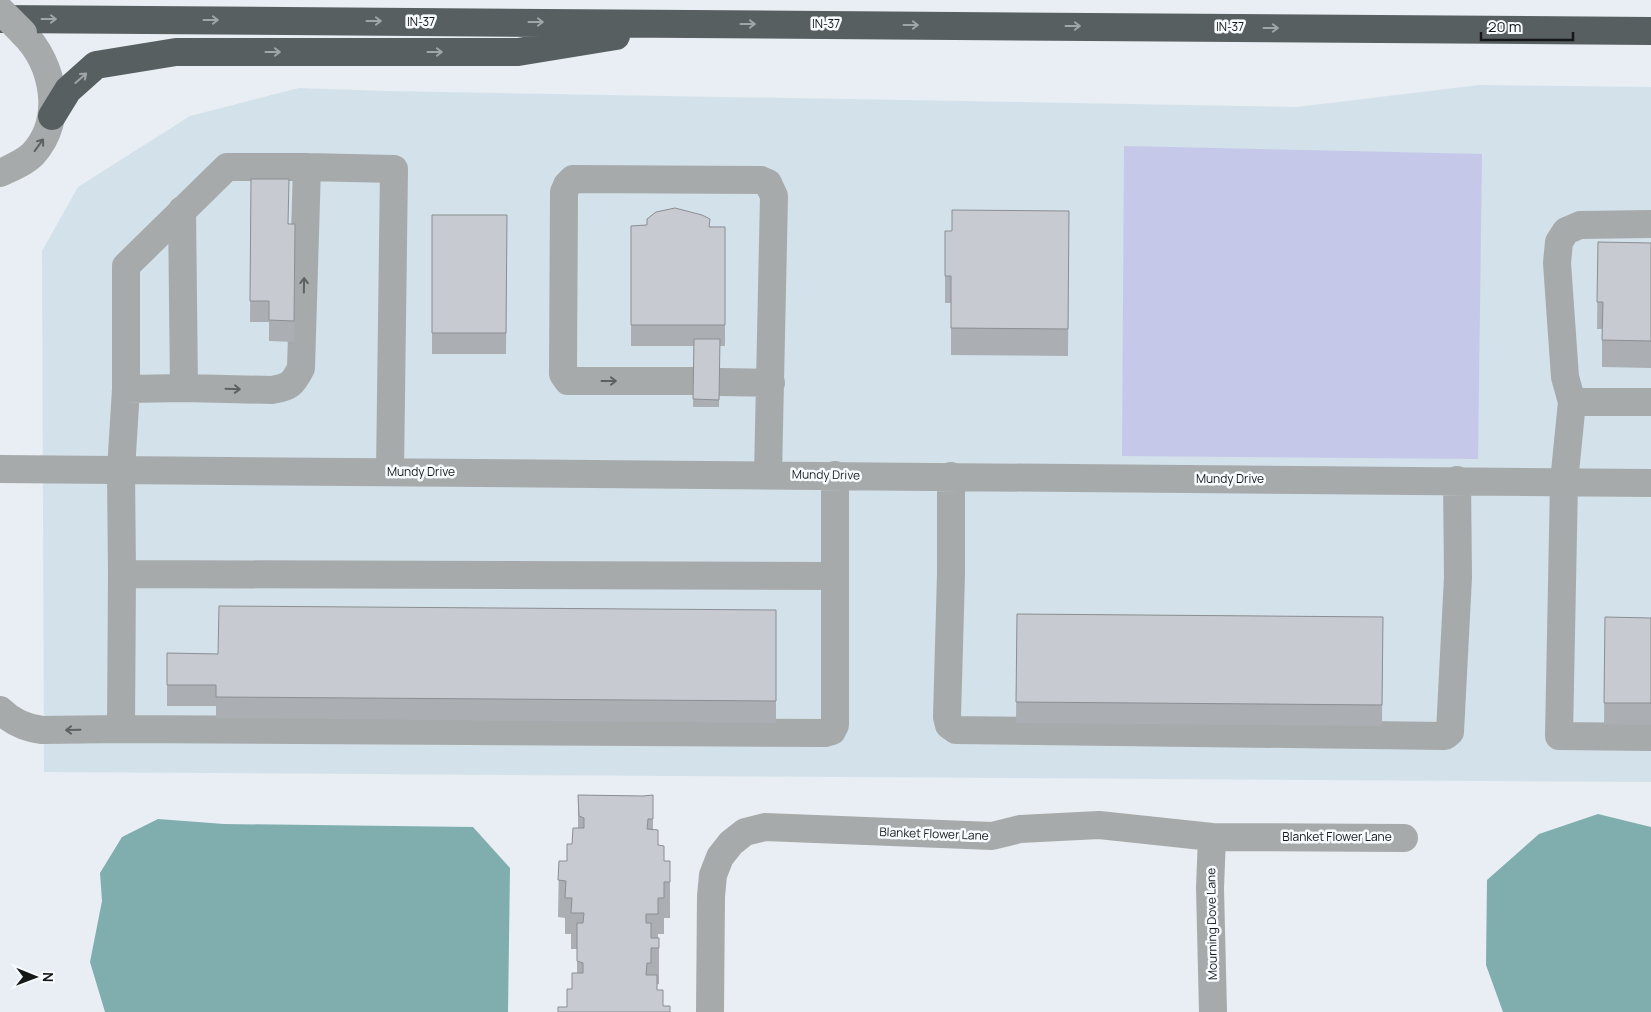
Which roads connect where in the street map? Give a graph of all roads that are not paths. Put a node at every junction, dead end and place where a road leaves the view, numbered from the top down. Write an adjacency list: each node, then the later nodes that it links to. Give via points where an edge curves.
1 (0, 10): 5 (street, bridge, via 38,50 49,77)
2 (0, 19): 3 (highway, IN-37, one-way to 3)
3 (700, 24): 4 (highway, IN-37, one-way to 4); 5 (highway, one-way to 3, via 68,90 96,65 176,52 518,52)
4 (1651, 31)
5 (52, 116): 7 (street, one-way to 5, via 41,143)
6 (306, 167): 8 (street, via 227,167); 11 (street, one-way to 6, via 286,388 302,368); 17 (street, via 394,169)
7 (5, 176)
8 (182, 210): 11 (street); 12 (street, via 126,266)
9 (1651, 224): 13 (street, via 1580,225 1566,231 1559,242 1557,263 1565,377)
10 (770, 382): 10 (street, one-way to 10, via 774,196 768,183 761,180 573,179 564,192 563,374 568,381); 18 (street)
11 (184, 388): 12 (street)
12 (126, 390): 16 (street)
13 (1572, 402): 14 (street); 22 (street)
14 (1651, 402)
15 (0, 469): 16 (street, Mundy Drive)
16 (121, 470): 17 (street, Mundy Drive); 24 (street)
17 (390, 472): 18 (street, Mundy Drive)
18 (768, 475): 19 (street, Mundy Drive)
19 (835, 476): 20 (street, Mundy Drive); 25 (street)
20 (950, 476): 21 (street, Mundy Drive); 21 (street, via 947,717 949,725 956,730 1445,736 1450,732 1458,577)
21 (1457, 480): 22 (street, Mundy Drive)
22 (1564, 482): 23 (street, Mundy Drive); 28 (street, via 1559,736)
23 (1651, 483)
24 (122, 574): 25 (street); 27 (street)
25 (834, 576): 27 (street, via 835,725 832,731 825,733)
26 (0, 710): 27 (street, one-way to 26, via 42,730 15,722)
27 (121, 729)
28 (1651, 737)
29 (1212, 837): 30 (street, Blanket Flower Lane); 31 (street, Blanket Flower Lane, via 1099,825 1020,829 992,836 765,827 745,832 720,857 712,875); 32 (street, Mourning Dove Lane)
30 (1404, 838)
31 (710, 1012)
32 (1213, 1012)

